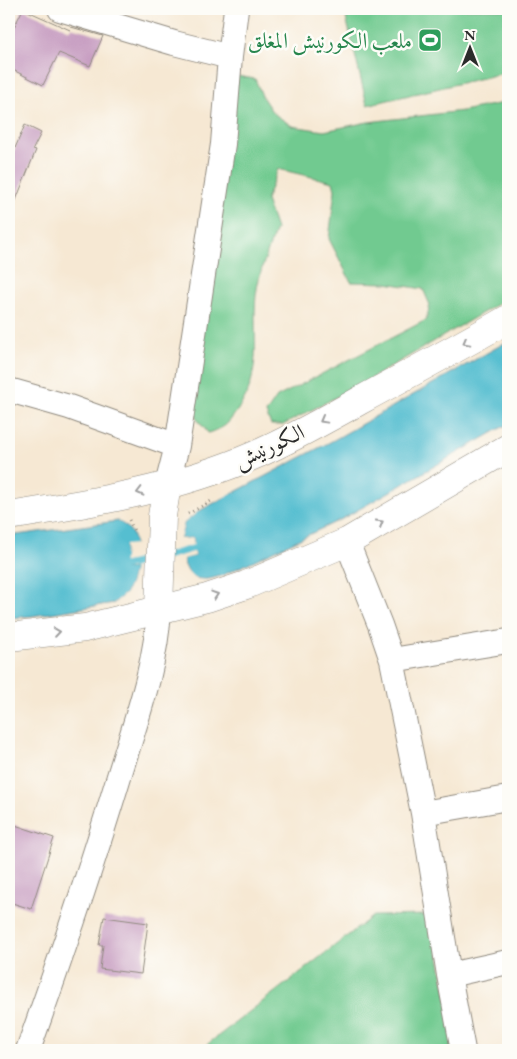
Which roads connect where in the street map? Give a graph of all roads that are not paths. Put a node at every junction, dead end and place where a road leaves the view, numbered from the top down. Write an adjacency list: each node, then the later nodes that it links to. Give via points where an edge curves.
1 (60, 9): 3 (street)
2 (236, 9): 3 (street)
3 (230, 57): 6 (street, via 224,144)
4 (508, 318): 8 (main road, الكورنيش, one-way to 8, via 254,456)
5 (9, 390): 6 (street, via 69,407)
6 (177, 446): 8 (street)
7 (508, 448): 10 (main road, one-way to 7)
8 (167, 485): 9 (main road, الكورنيش, one-way to 9); 11 (main road, via 162,516)
9 (9, 516)
10 (347, 542): 11 (main road, one-way to 10, via 246,585); 14 (street)
11 (159, 601): 12 (main road, one-way to 11, via 85,628); 19 (street, via 154,650 142,700 101,836)
12 (9, 637)
13 (508, 641): 14 (street)
14 (392, 660): 16 (street)
15 (508, 798): 16 (street)
16 (422, 814): 18 (street)
17 (508, 962): 18 (street)
18 (449, 975): 20 (street)
19 (28, 1050)
20 (463, 1050)

